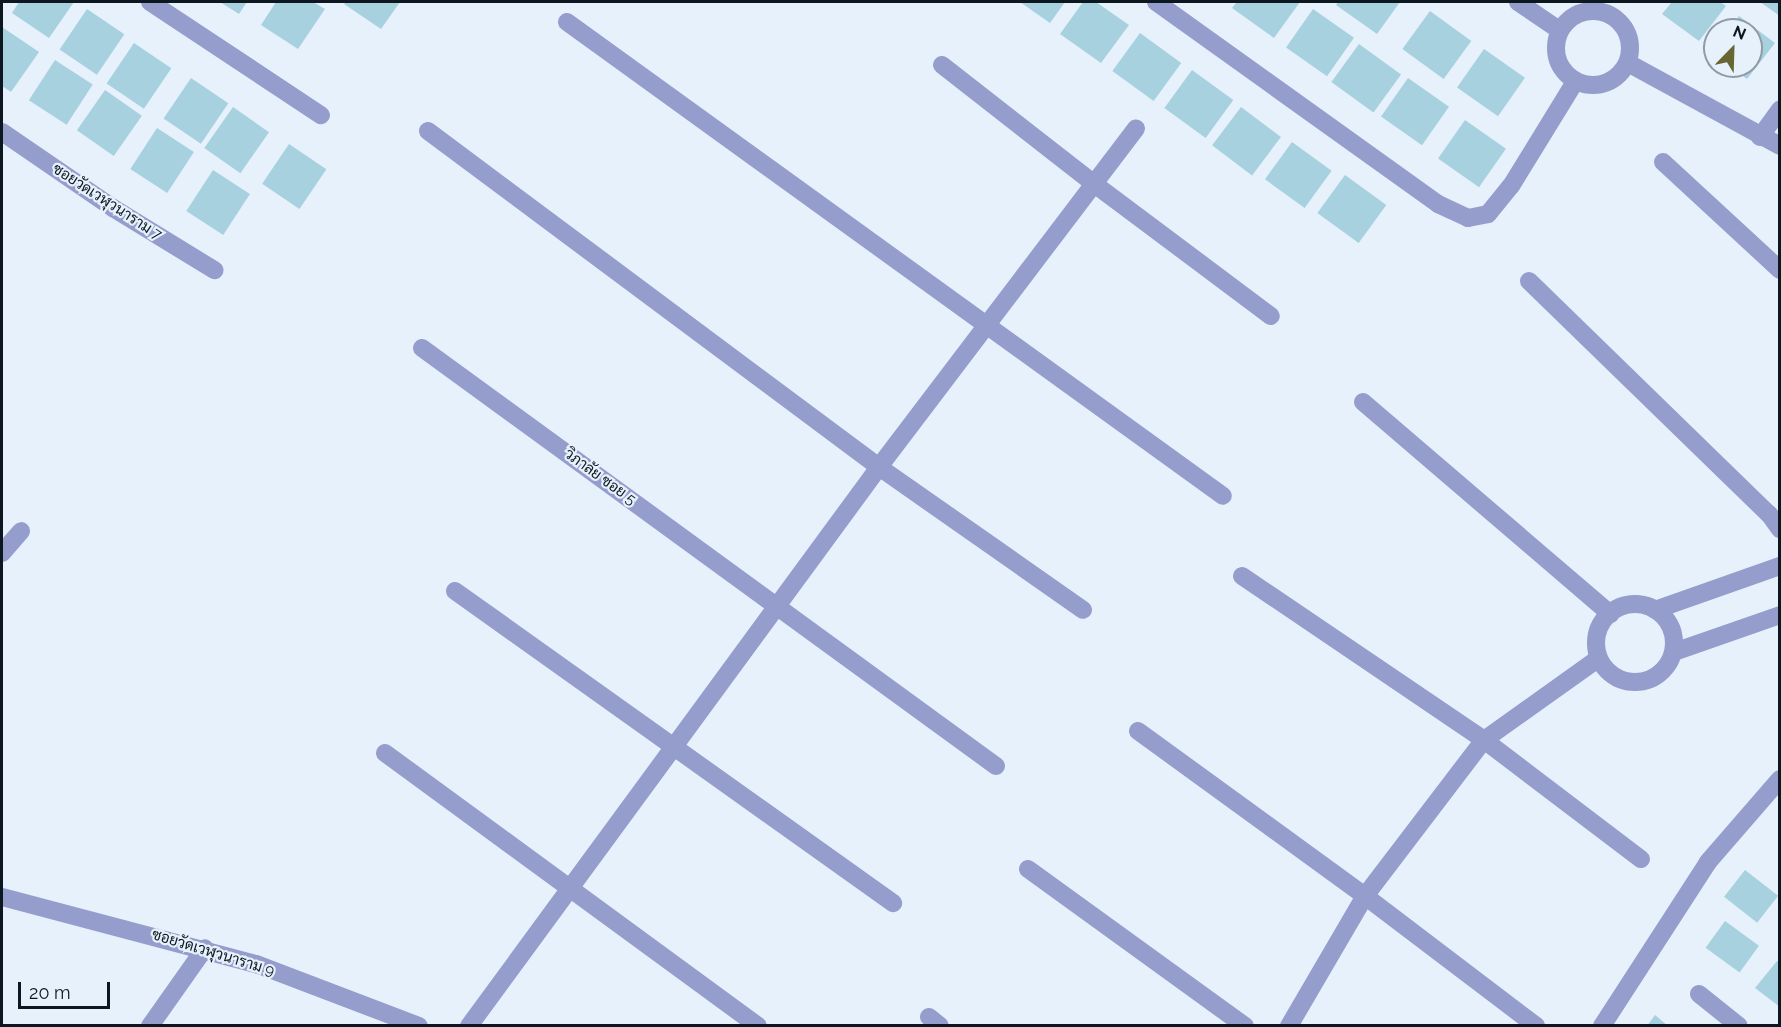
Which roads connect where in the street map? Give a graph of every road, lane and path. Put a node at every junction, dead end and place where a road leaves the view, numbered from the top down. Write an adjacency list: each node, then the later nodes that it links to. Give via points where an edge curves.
1 (150, 2): 11 (street)
2 (1156, 2): 9 (street, via 1438,204 1468,218 1488,214 1503,195)
3 (1518, 2): 6 (street)
4 (1616, 8): 6 (street, via 1573,15); 7 (street, via 1631,44)
5 (567, 22): 23 (street)
6 (1559, 30): 9 (street, via 1554,49 1560,68)
7 (1628, 63): 9 (street, via 1615,79 1596,86); 15 (street)
8 (942, 65): 18 (street)
9 (1575, 82)
10 (1779, 109): 15 (street)
11 (321, 115)
12 (1136, 128): 18 (street)
13 (428, 131): 26 (street)
14 (2, 132): 19 (street, ซอยวัดเวฬุวนาราม 7, via 113,208)
15 (1760, 137): 16 (street)
16 (1779, 146)
17 (1663, 162): 20 (street)
18 (1093, 183): 22 (street); 23 (street)
19 (214, 270)
20 (1779, 270)
21 (1529, 281): 28 (street)
22 (1270, 316)
23 (985, 326): 26 (street); 27 (street)
24 (422, 348): 34 (street, วิภาลัย ซอย 5)
25 (1363, 402): 37 (street)
26 (879, 467): 34 (street); 35 (street)
27 (1223, 496)
28 (1776, 516)
29 (21, 531): 30 (street)
30 (2, 553)
31 (1779, 566): 36 (street)
32 (1242, 576): 42 (street)
33 (454, 591): 43 (street)
34 (778, 606): 43 (street); 45 (street, วิภาลัย ซอย 5)
35 (1083, 610)
36 (1655, 610): 37 (street, via 1632,604); 39 (street, via 1671,628)
37 (1610, 614): 40 (street, via 1598,634)
38 (1779, 615): 39 (street)
39 (1674, 652): 40 (street, via 1661,673 1639,682 1615,677)
40 (1599, 658): 42 (street)
41 (1138, 731): 50 (street)
42 (1484, 740): 47 (street); 50 (street)
43 (674, 748): 49 (street); 52 (street)
44 (385, 753): 49 (street)
45 (996, 766)
46 (1779, 780): 62 (street, via 1708,862)
47 (1641, 859)
48 (1028, 869): 59 (street)
49 (570, 888): 57 (street); 58 (street)
50 (1365, 896): 60 (street); 61 (street)
51 (2, 897): 53 (street, ซอยวัดเวฬุวนาราม 9)
52 (893, 903)
53 (205, 948): 55 (street); 56 (street, ซอยวัดเวฬุวนาราม 9)
54 (1698, 994): 63 (street)
55 (150, 1026)
56 (419, 1026)
57 (469, 1026)
58 (758, 1026)
59 (1245, 1026)
60 (1289, 1026)
61 (1536, 1026)
62 (1602, 1026)
63 (1739, 1026)

